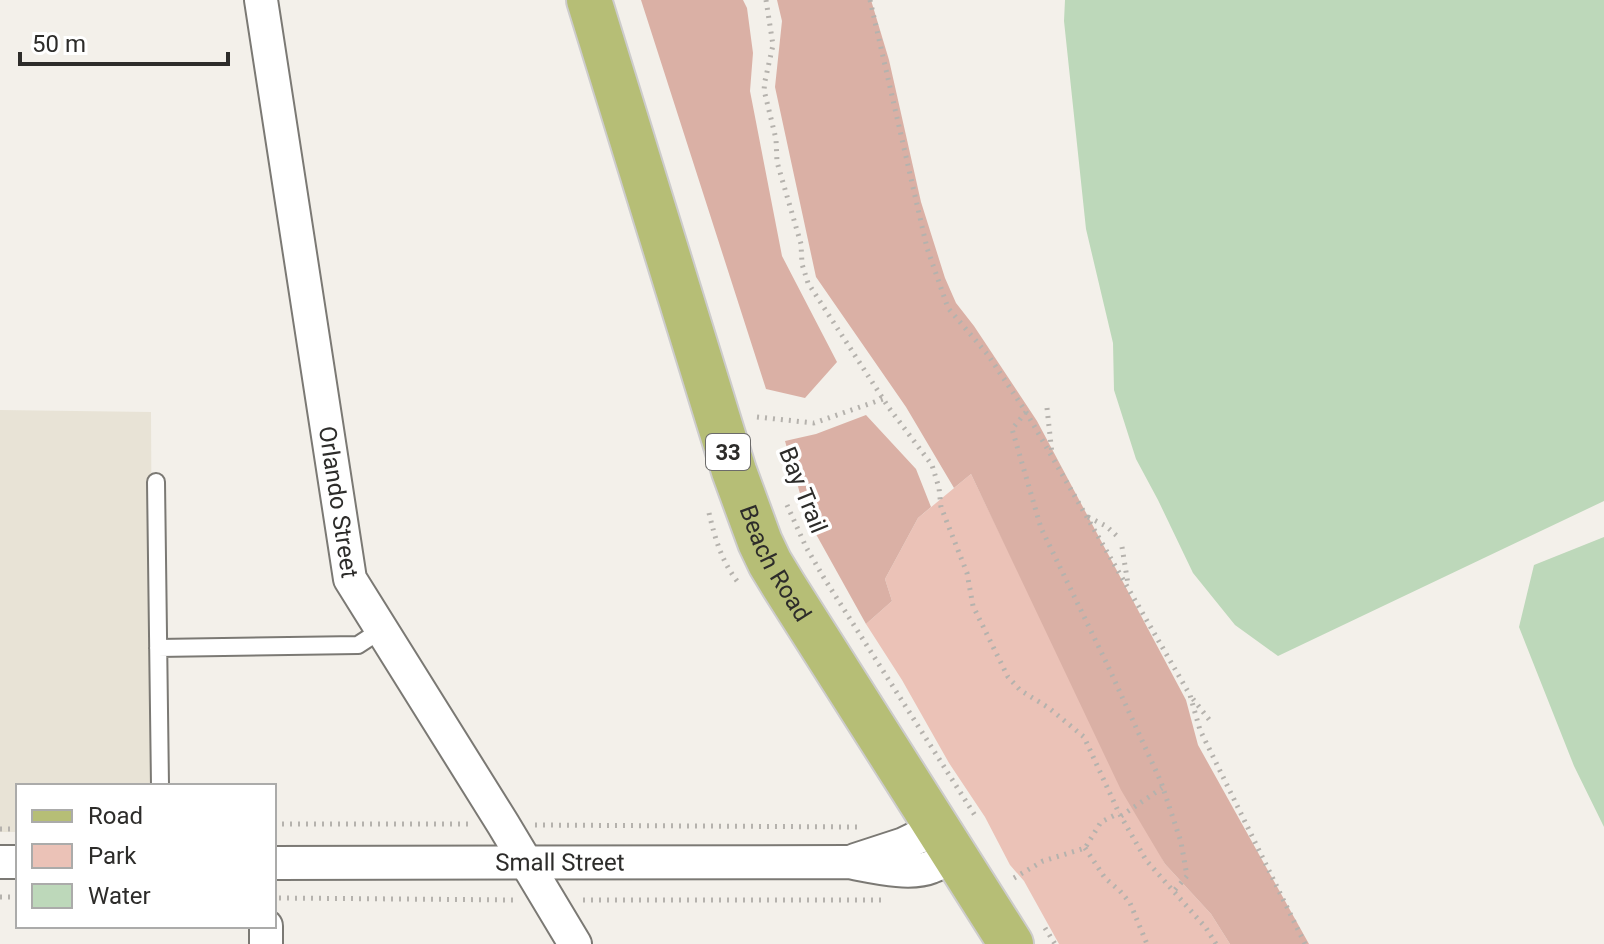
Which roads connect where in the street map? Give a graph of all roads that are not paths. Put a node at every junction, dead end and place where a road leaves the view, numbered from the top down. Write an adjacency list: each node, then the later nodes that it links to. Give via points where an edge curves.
1 (261, 0): 4 (street, Orlando Street, via 350,579)
2 (589, 0): 7 (main road, Beach Road / 33, via 760,542 784,586)
3 (156, 482): 5 (lane)
4 (381, 630): 5 (lane, via 358,645); 8 (street, Orlando Street)
5 (158, 648): 6 (lane)
6 (160, 784)
7 (957, 835): 8 (street, Small Street, via 929,868 919,869 848,862); 10 (main road, Beach Road / 33)
8 (526, 862): 9 (street, Small Street); 11 (street, Orlando Street)
9 (276, 863)
10 (1025, 931)
11 (575, 944)

